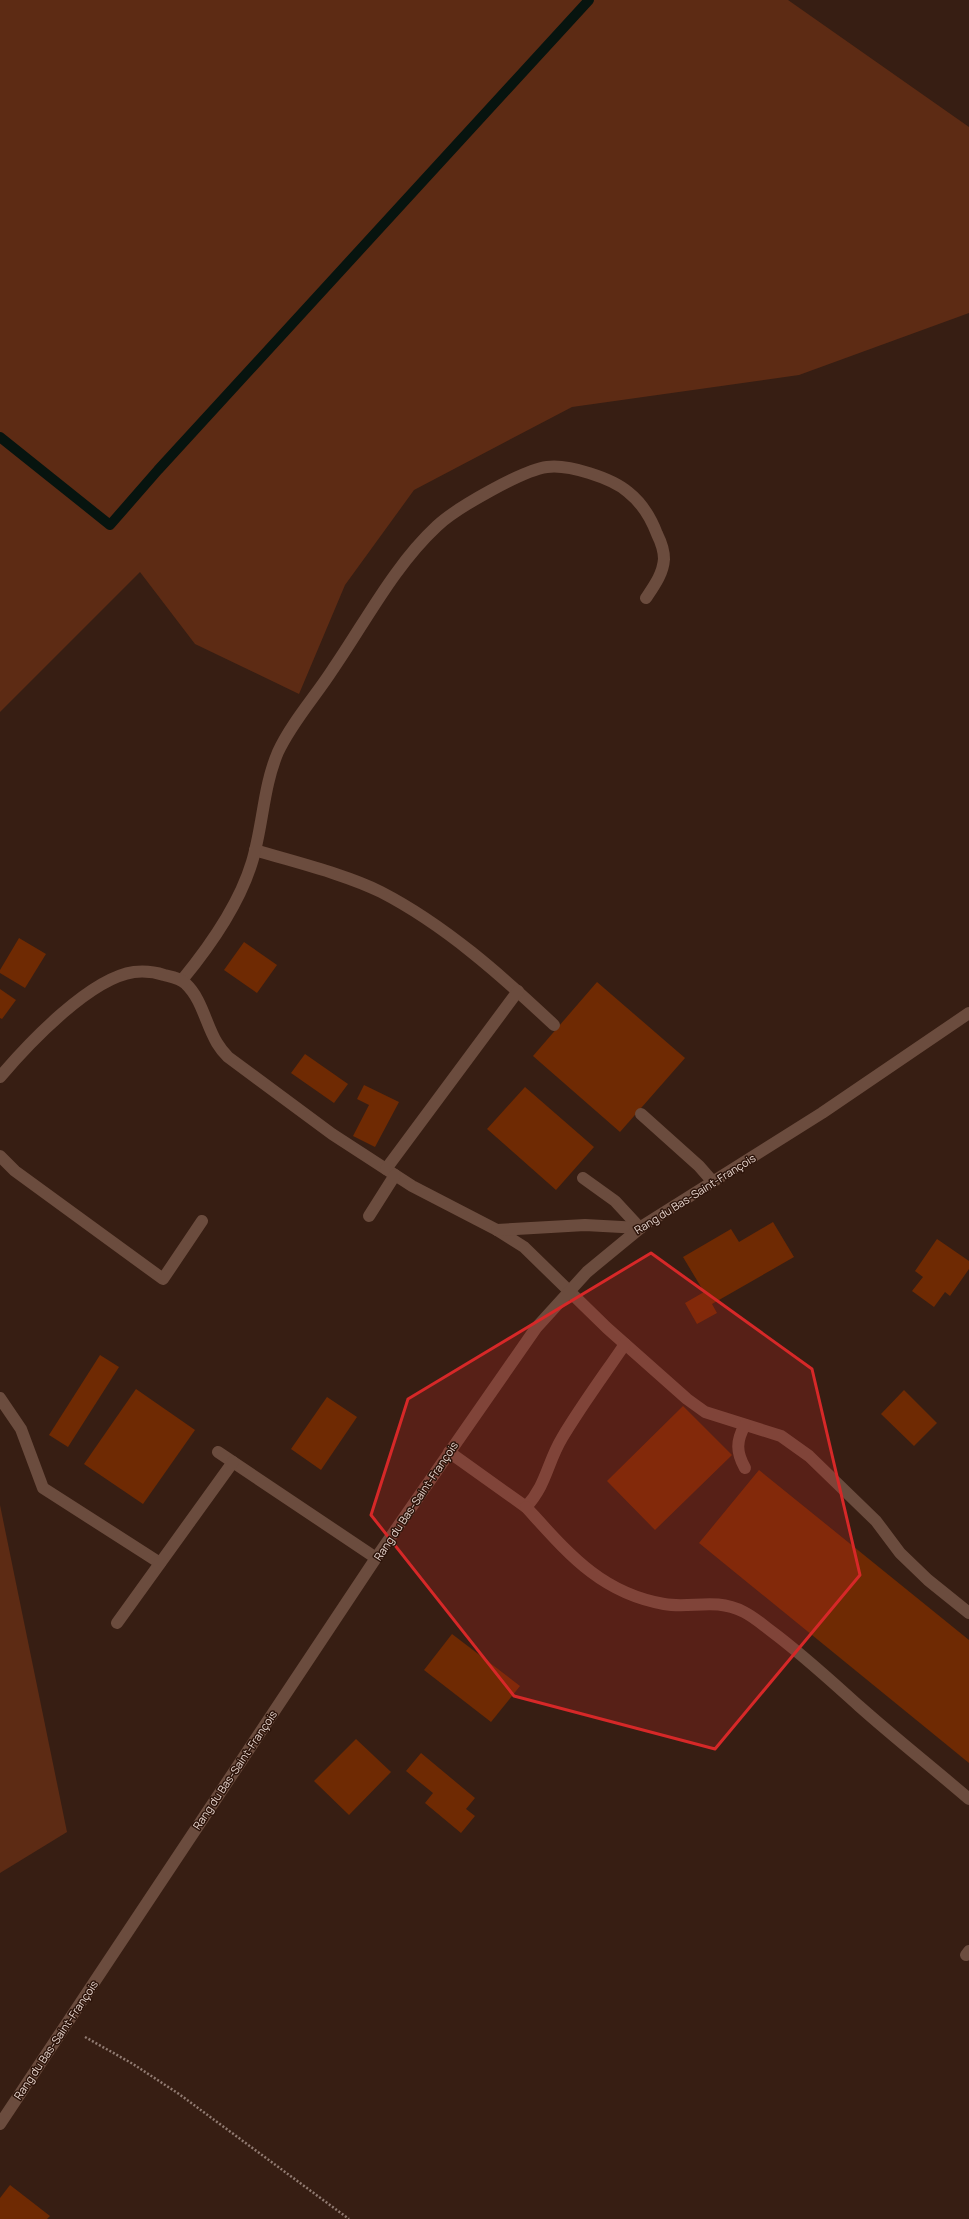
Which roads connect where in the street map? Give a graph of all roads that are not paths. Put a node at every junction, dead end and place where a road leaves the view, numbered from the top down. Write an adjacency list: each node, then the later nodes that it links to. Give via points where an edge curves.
1 (646, 598): 2 (street, via 658,580 662,568 662,547 652,521 627,490 582,470 562,466 546,467 505,484 464,507 439,524 422,541 291,728 271,770)
2 (254, 850): 3 (street, via 252,862 224,921 207,949); 4 (street, via 380,892 433,924)
3 (182, 980): 7 (street, via 156,972 134,972 86,993); 10 (street, via 196,997 217,1043 228,1057 332,1134)
4 (518, 991): 6 (street); 10 (street)
5 (969, 1013): 12 (street, Rang du Bas-Saint-François, via 822,1113)
6 (554, 1025)
7 (0, 1077)
8 (642, 1114): 12 (street, via 700,1166)
9 (0, 1156): 14 (street, via 15,1171 163,1279)
10 (390, 1172): 13 (street); 16 (street)
11 (583, 1178): 15 (street, via 615,1201)
12 (713, 1182): 15 (street, Rang du Bas-Saint-François)
13 (369, 1216)
14 (202, 1221)
15 (640, 1228): 16 (street, via 585,1225); 17 (street, Rang du Bas-Saint-François, via 606,1254)
16 (497, 1230): 17 (street, via 524,1247)
17 (570, 1290): 18 (street); 22 (street, Rang du Bas-Saint-François, via 536,1328)
18 (625, 1344): 20 (street, via 705,1412); 25 (street, via 562,1438 552,1456 544,1482)
19 (0, 1398): 27 (street, via 21,1429 43,1488)
20 (745, 1425): 24 (street, via 737,1447); 28 (street, via 781,1436 809,1456 876,1521 900,1553 928,1580)
21 (218, 1452): 23 (street)
22 (449, 1452): 25 (street); 26 (street, Rang du Bas-Saint-François)
23 (233, 1462): 26 (street); 27 (street)
24 (745, 1468)
25 (526, 1507): 30 (street, via 569,1554 590,1572 614,1586 665,1604 713,1603 745,1612 804,1656)
26 (376, 1558): 31 (street, Rang du Bas-Saint-François)
27 (160, 1563): 29 (street)
28 (969, 1613)
29 (117, 1623)
30 (969, 1799)
31 (0, 2124)

